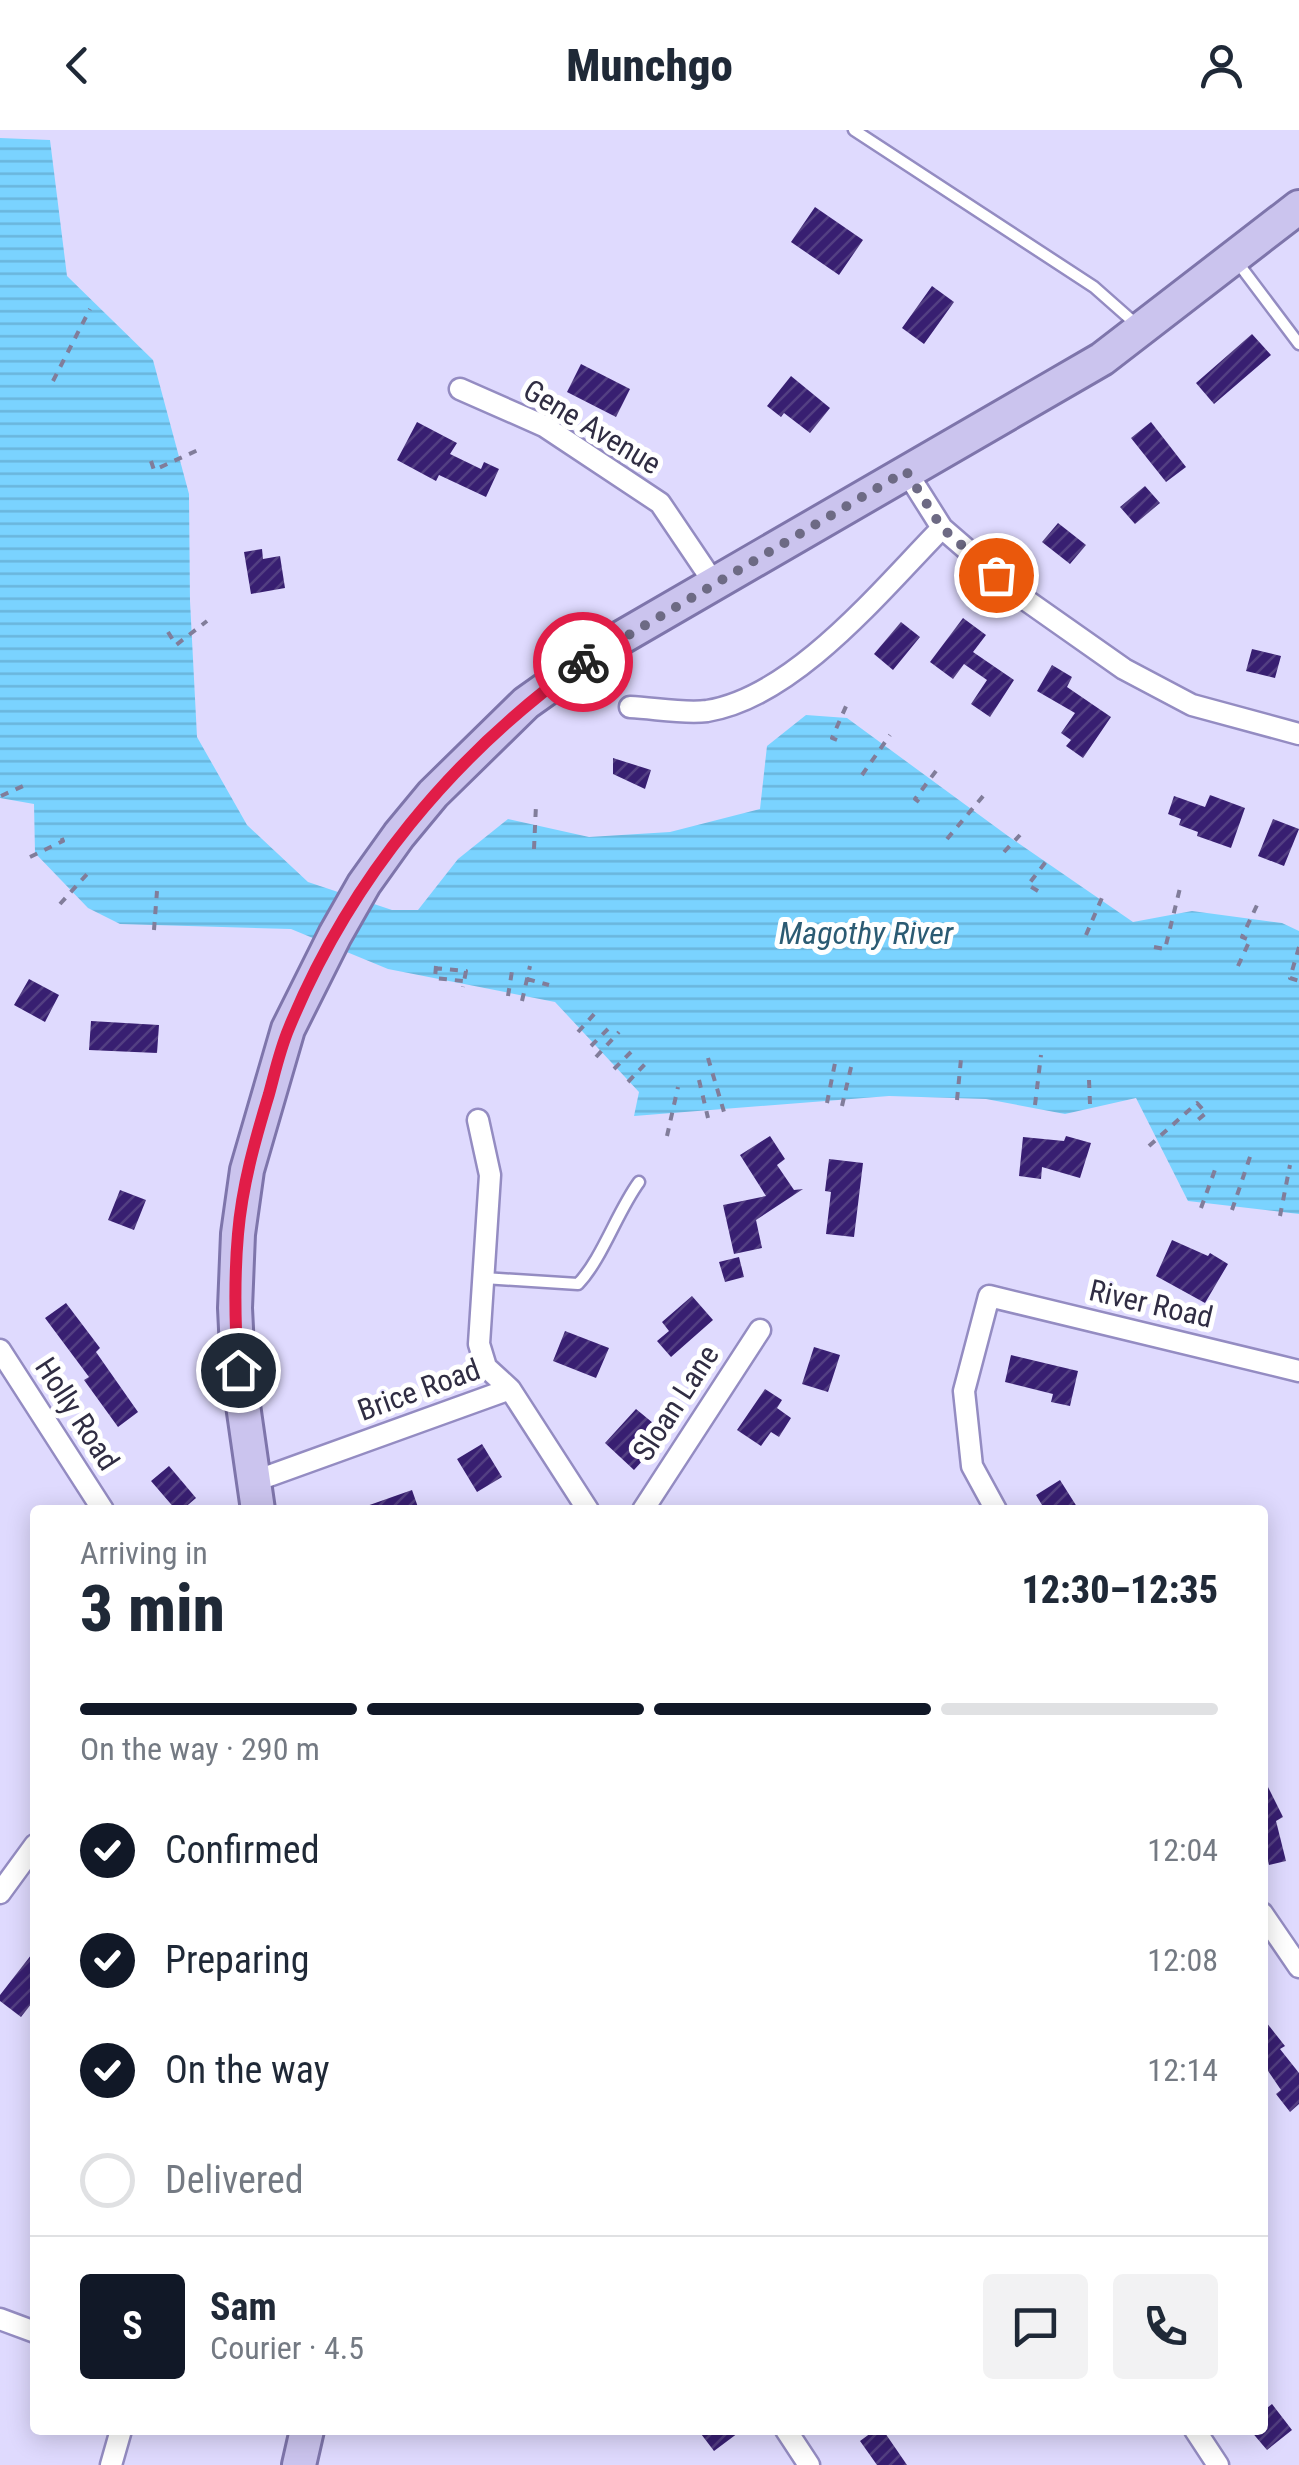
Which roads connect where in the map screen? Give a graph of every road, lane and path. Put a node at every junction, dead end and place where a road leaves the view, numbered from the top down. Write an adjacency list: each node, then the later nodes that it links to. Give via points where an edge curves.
1 (854, 130): 5 (lane, via 1094,286)
2 (1299, 207): 3 (main road)
3 (1234, 258): 5 (main road); 6 (lane)
4 (90, 309): 7 (path)
5 (1141, 330): 11 (main road, via 1102,360)
6 (1299, 344)
7 (54, 381)
8 (460, 388): 13 (street, Gene Avenue, via 544,426 660,502)
9 (198, 450): 10 (path, via 154,470)
10 (151, 461)
11 (906, 471): 12 (street); 13 (main road)
12 (942, 528): 17 (street, via 800,666 758,693 706,711); 18 (street, via 1023,598 1124,669 1192,705)
13 (714, 583): 96 (main road, via 605,646 526,703 433,794 364,884 316,972 278,1062 247,1170 238,1234 236,1339)
14 (207, 621): 15 (path, via 176,645)
15 (168, 632)
16 (848, 704): 20 (path, via 832,738)
17 (630, 707)
18 (1299, 734)
19 (890, 735): 22 (path)
20 (837, 740)
21 (938, 767): 26 (path)
22 (862, 776)
23 (22, 786): 25 (path)
24 (984, 795): 30 (path)
25 (1, 796)
26 (919, 802)
27 (536, 805): 31 (path)
28 (60, 834): 33 (path, via 62,840)
29 (1020, 835): 32 (path)
30 (947, 839)
31 (534, 849)
32 (1004, 852)
33 (30, 857)
34 (1048, 858): 38 (path, via 1028,884)
35 (88, 874): 41 (path)
36 (1180, 888): 44 (path, via 1165,949)
37 (157, 891): 42 (path)
38 (1038, 891)
39 (1104, 893): 43 (path)
40 (1258, 903): 47 (path)
41 (60, 904)
42 (154, 930)
43 (1086, 936)
44 (1154, 946)
45 (1299, 947): 50 (path, via 1290,978)
46 (530, 966): 49 (path)
47 (1238, 966)
48 (512, 971): 53 (path)
49 (527, 979): 52 (path); 54 (path)
50 (1299, 981)
51 (463, 984): 51 (path, via 466,970 435,967 435,978)
52 (549, 985)
53 (508, 996)
54 (522, 1001)
55 (597, 1011): 57 (path)
56 (610, 1027): 59 (path)
57 (578, 1032)
58 (619, 1032): 62 (path)
59 (591, 1046)
60 (635, 1048): 68 (path)
61 (1041, 1054): 76 (path)
62 (596, 1056)
63 (708, 1058): 78 (path)
64 (961, 1059): 73 (path)
65 (647, 1062): 71 (path)
66 (852, 1062): 77 (path)
67 (835, 1063): 74 (path)
68 (614, 1069)
69 (700, 1080): 79 (path)
70 (1089, 1080): 75 (path)
71 (628, 1082)
72 (678, 1087): 82 (path)
73 (957, 1100)
74 (828, 1103)
75 (1090, 1104)
76 (1035, 1105)
77 (842, 1106)
78 (724, 1112)
79 (708, 1118)
80 (478, 1120): 91 (street, Brice Road, via 490,1174)
81 (1193, 1124): 83 (path, via 1206,1113 1196,1103)
82 (667, 1136)
83 (1149, 1146)
84 (1251, 1154): 89 (path)
85 (1290, 1165): 90 (path)
86 (1216, 1167): 88 (path)
87 (639, 1182): 91 (lane, via 578,1284)
88 (1201, 1208)
89 (1232, 1210)
90 (1280, 1216)
91 (484, 1278): 95 (street, Brice Road, via 479,1344 486,1367)
92 (760, 1330): 99 (street, Sloan Lane)
93 (0, 1350): 97 (street, Holly Road)
94 (1299, 1370): 100 (street, River Road, via 989,1296 964,1391 972,1466)
95 (510, 1389): 96 (street, Brice Road); 98 (street)
96 (255, 1496)
97 (100, 1505)
98 (585, 1505)
99 (646, 1505)
100 (993, 1505)
101 (30, 1851): 102 (street)
102 (0, 1893)
103 (1268, 1922): 104 (street)
104 (1299, 1967)
105 (0, 2319): 106 (street)
106 (30, 2330)
107 (120, 2435): 111 (street)
108 (306, 2435): 112 (main road)
109 (789, 2435): 113 (street)
110 (1198, 2435): 114 (street)
111 (111, 2465)
112 (299, 2465)
113 (809, 2465)
114 (1218, 2465)

